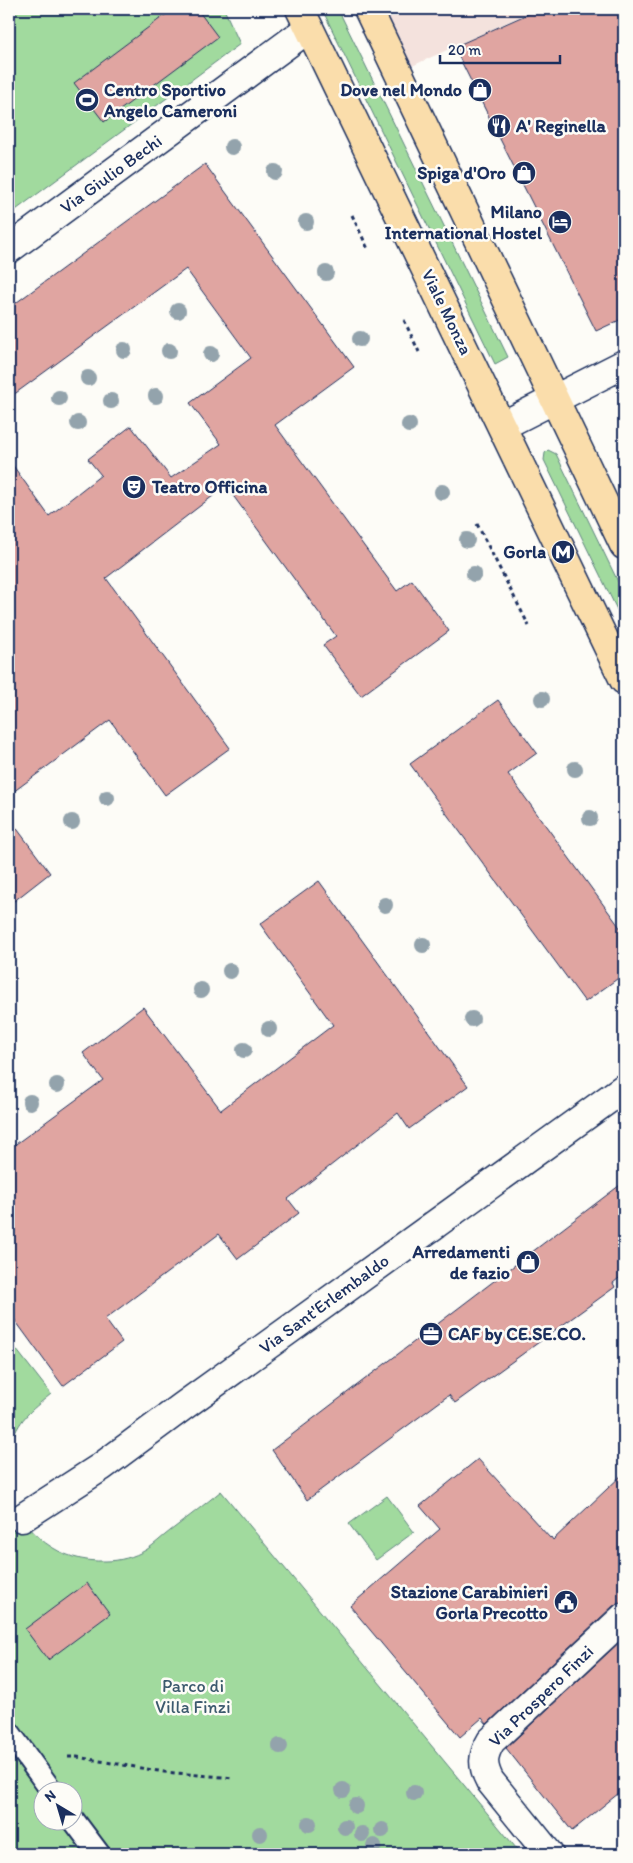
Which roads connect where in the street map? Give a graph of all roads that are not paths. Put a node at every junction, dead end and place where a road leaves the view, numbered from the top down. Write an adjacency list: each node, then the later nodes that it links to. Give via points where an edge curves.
1 (368, 9): 5 (main road)
2 (304, 18): 3 (street, Via Giulio Bechi); 6 (main road, Viale Monza)
3 (9, 249)
4 (624, 364): 5 (street)
5 (555, 398): 6 (street); 7 (main road)
6 (502, 426): 8 (main road, Viale Monza)
7 (624, 545)
8 (624, 680)
9 (624, 1088): 10 (street, Via Sant'Erlembaldo, via 101,1467)
10 (15, 1522)
11 (624, 1618): 16 (street, Via Prospero Finzi, via 491,1742 485,1752 484,1771 490,1781)
12 (9, 1732): 13 (lane)
13 (44, 1780)
14 (80, 1830): 15 (lane)
15 (92, 1850)
16 (549, 1854)

